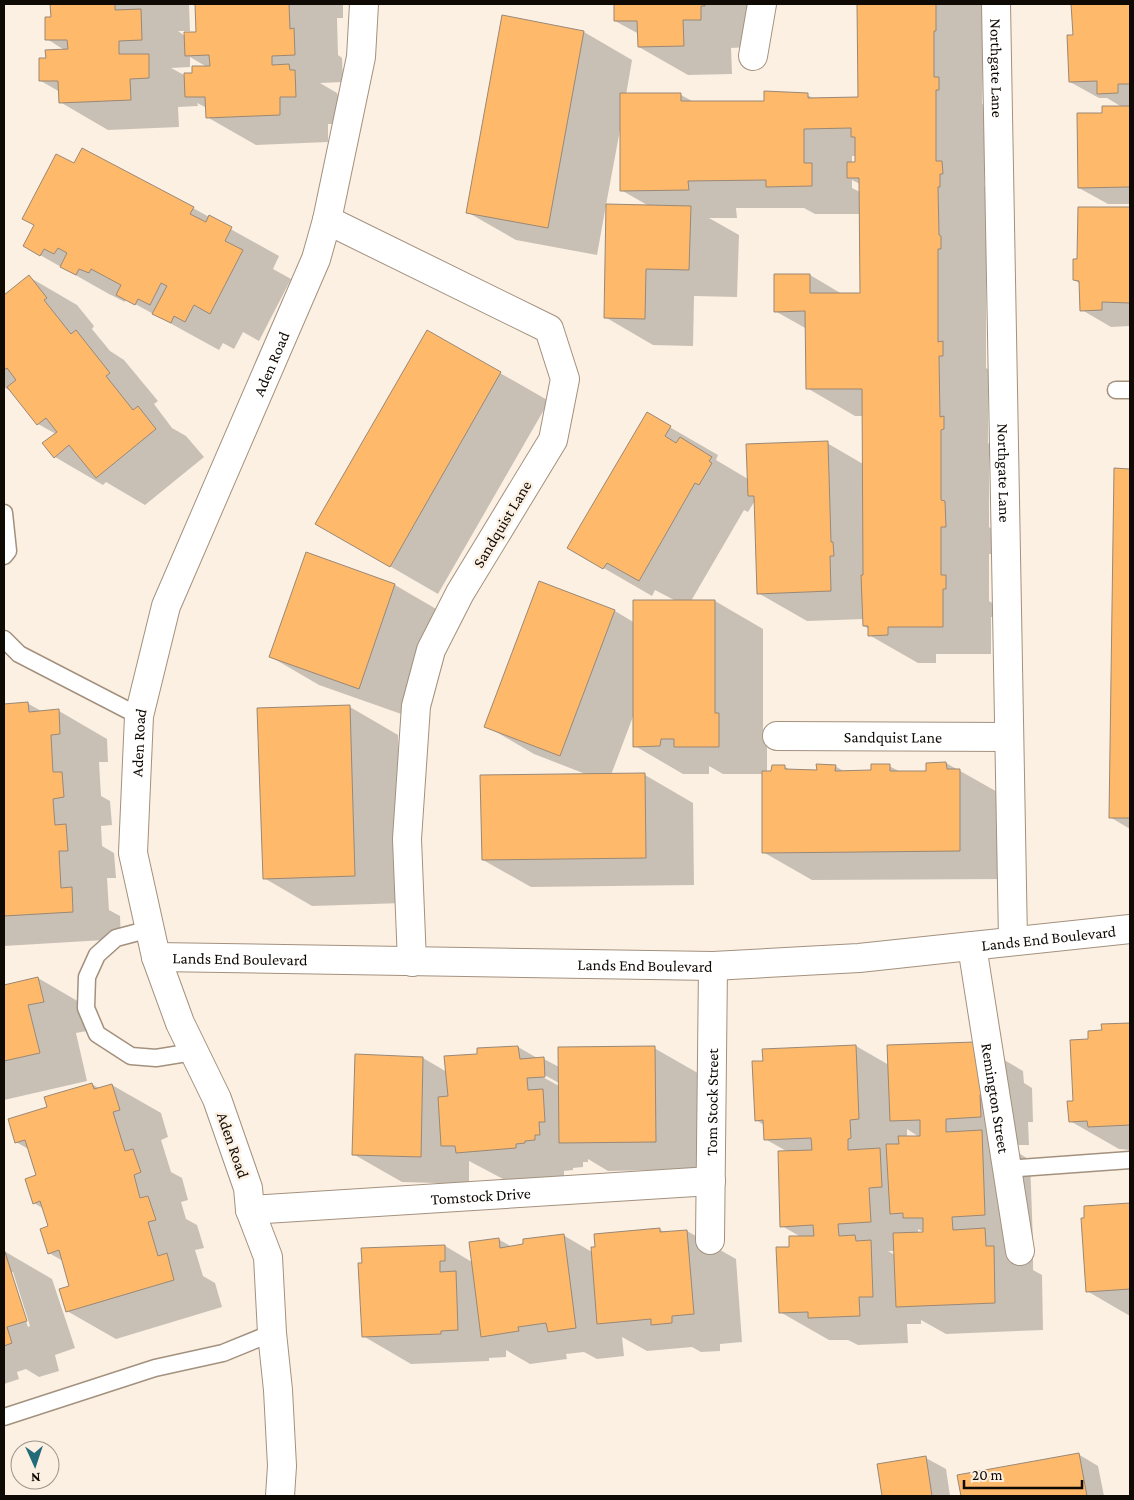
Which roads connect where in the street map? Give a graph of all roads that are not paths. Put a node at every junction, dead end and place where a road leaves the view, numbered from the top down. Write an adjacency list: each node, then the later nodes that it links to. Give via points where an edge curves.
1 (364, 4): 5 (street, Aden Road, via 361,58)
2 (762, 4): 4 (street)
3 (996, 4): 11 (street, Northgate Lane)
4 (753, 56)
5 (327, 220): 9 (street, Aden Road, via 316,260 166,606); 17 (street, Sandquist Lane, via 549,329 564,379 553,440 460,592 432,650 416,706 407,839)
6 (4, 513): 7 (lane, via 8,551)
7 (4, 556)
8 (4, 640): 9 (lane, via 19,654)
9 (139, 716): 12 (street, Aden Road, via 133,853)
10 (777, 736): 11 (street, Sandquist Lane)
11 (1009, 737): 14 (street, Northgate Lane)
12 (150, 928): 16 (street, Aden Road); 19 (lane, via 116,938 97,956 87,977 86,1008 97,1034 131,1056 156,1058)
13 (1130, 929): 14 (street, Lands End Boulevard)
14 (1013, 941): 15 (street, Lands End Boulevard)
15 (972, 946): 18 (street, Lands End Boulevard, via 859,958); 21 (street, Remington Street)
16 (156, 957): 17 (street, Lands End Boulevard); 19 (street, Aden Road)
17 (412, 962): 18 (street, Lands End Boulevard)
18 (713, 966): 22 (street, Tom Stock Street)
19 (193, 1052): 23 (street, Aden Road, via 217,1099 248,1188)
20 (1130, 1160): 21 (lane)
21 (1007, 1169): 25 (street, Remington Street)
22 (711, 1181): 23 (street, Tomstock Drive); 24 (street, Tom Stock Street)
23 (250, 1210): 26 (street, Aden Road, via 268,1257)
24 (710, 1240)
25 (1020, 1251)
26 (272, 1333): 27 (lane, via 223,1353 155,1368); 28 (street, Aden Road, via 282,1466)
27 (4, 1417)
28 (280, 1496)

